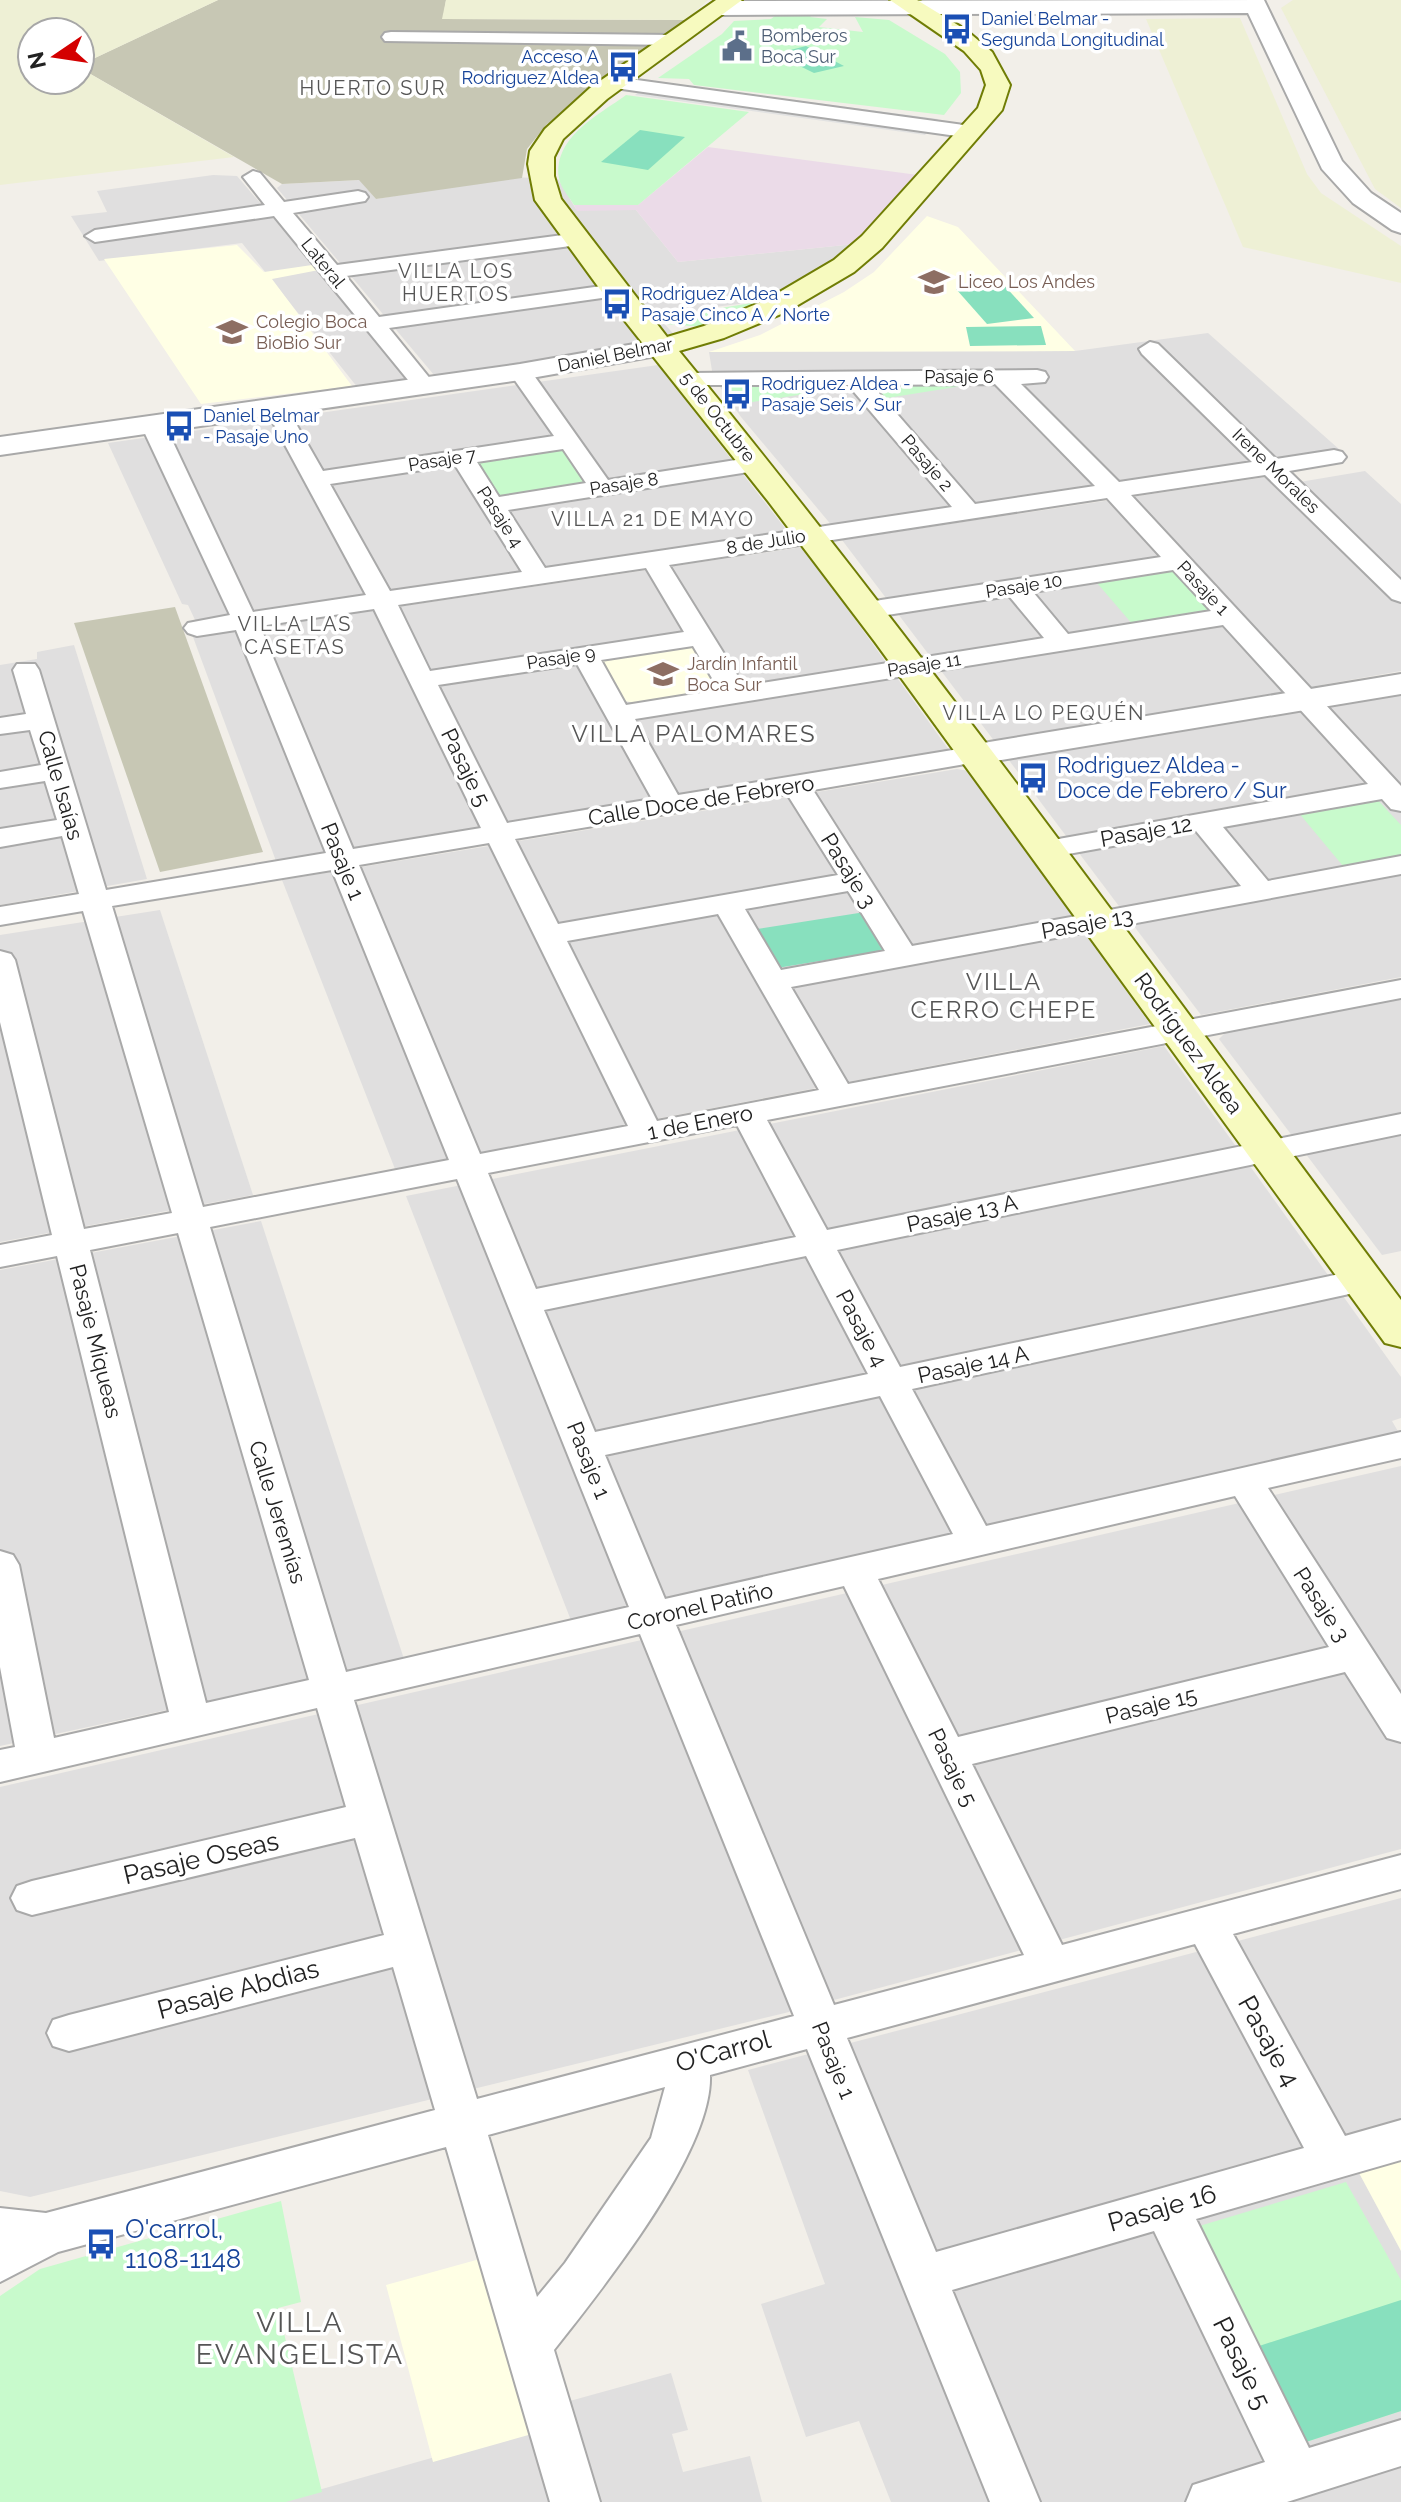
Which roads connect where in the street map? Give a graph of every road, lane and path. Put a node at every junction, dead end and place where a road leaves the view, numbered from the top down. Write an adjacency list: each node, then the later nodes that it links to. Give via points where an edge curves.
1 (1254, 3): 3 (street); 11 (street, via 1331,164 1362,198)
2 (725, 4): 3 (street); 5 (main road, 5 de Octubre)
3 (906, 4): 7 (main road, Daniel Belmar, via 972,47 997,78 994,103)
4 (391, 37): 5 (street)
5 (675, 40): 6 (main road, 5 de Octubre)
6 (615, 83): 7 (street); 13 (main road, 5 de Octubre, via 567,119 543,153 544,188)
7 (971, 132): 18 (main road, Daniel Belmar, via 844,266 803,293)
8 (253, 177): 10 (street, Lateral)
9 (358, 197): 10 (street)
10 (279, 209): 12 (street); 14 (street, Lateral)
11 (1401, 225)
12 (95, 236)
13 (578, 239): 14 (street); 15 (main road, 5 de Octubre)
14 (331, 272): 17 (street, Lateral)
15 (616, 290): 16 (main road, 5 de Octubre); 17 (street)
16 (641, 323): 18 (main road); 19 (main road, 5 de Octubre)
17 (374, 324): 26 (street, Lateral)
18 (714, 332): 19 (main road, Daniel Belmar)
19 (663, 347): 21 (street, Daniel Belmar); 25 (main road, 5 de Octubre)
20 (1150, 349): 34 (street, Irene Morales)
21 (520, 372): 26 (street, Daniel Belmar); 29 (street)
22 (1001, 377): 23 (street, Pasaje 6); 24 (street, Pasaje 6); 37 (street, Pasaje 1)
23 (1037, 377)
24 (854, 378): 25 (street, Pasaje 6); 39 (street, Pasaje 2)
25 (689, 380): 33 (main road, 5 de Octubre)
26 (425, 386): 27 (street, Daniel Belmar)
27 (275, 406): 28 (street, Daniel Belmar); 35 (street, Pasaje 5)
28 (152, 423): 30 (street, Daniel Belmar); 49 (street, Pasaje 1)
29 (568, 441): 31 (street, Pasaje 7); 36 (street)
30 (0, 446)
31 (462, 457): 35 (street, Pasaje 7); 38 (street, Pasaje 4)
32 (1334, 457): 34 (street, 8 de Julio)
33 (755, 464): 36 (street, Pasaje 8); 40 (main road, 5 de Octubre)
34 (1271, 466): 37 (street, 8 de Julio); 45 (street, Irene Morales)
35 (316, 479): 46 (street, Pasaje 5)
36 (602, 488): 38 (street, Pasaje 8)
37 (1113, 490): 39 (street, 8 de Julio); 42 (street, Pasaje 1)
38 (492, 505): 43 (street, Pasaje 4)
39 (969, 512): 40 (street, 8 de Julio)
40 (812, 535): 41 (street, 8 de Julio); 47 (main road, 5 de Octubre)
41 (653, 559): 43 (street, 8 de Julio); 51 (street)
42 (1179, 562): 44 (street, Pasaje 10); 48 (street, Pasaje 1)
43 (538, 577): 46 (street, 8 de Julio)
44 (1015, 587): 47 (street, Pasaje 10); 52 (street)
45 (1401, 594)
46 (382, 600): 49 (street, 8 de Julio); 56 (street, Pasaje 5)
47 (868, 610): 54 (main road, 5 de Octubre)
48 (1229, 616): 52 (street, Pasaje 11); 59 (street, Pasaje 1)
49 (245, 621): 50 (street, 8 de Julio); 74 (street, Pasaje 1)
50 (197, 628)
51 (700, 637): 53 (street, Pasaje 9); 58 (street)
52 (1062, 643): 54 (street, Pasaje 11)
53 (585, 655): 56 (street, Pasaje 9); 60 (street)
54 (911, 667): 58 (street, Pasaje 11); 63 (main road, 5 de Octubre)
55 (26, 670): 61 (street, Calle Isaías)
56 (422, 680): 71 (street, Pasaje 5)
57 (1401, 684): 59 (street, Calle Doce de Febrero)
58 (736, 695): 60 (street, Pasaje 11)
59 (1306, 700): 63 (street, Calle Doce de Febrero); 67 (street, Pasaje 1)
60 (618, 714): 68 (street)
61 (41, 720): 62 (street); 64 (street, Calle Isaías)
62 (0, 726)
63 (977, 754): 66 (street, Calle Doce de Febrero); 73 (main road, Rodríguez Aldea)
64 (56, 771): 65 (street); 70 (street, Calle Isaías)
65 (0, 780)
66 (795, 784): 68 (street, Calle Doce de Febrero); 76 (street, Pasaje 3)
67 (1395, 796): 69 (street, Pasaje 12)
68 (669, 805): 71 (street, Calle Doce de Febrero)
69 (1203, 821): 73 (street, Pasaje 12); 77 (street)
70 (73, 826): 72 (street); 78 (street, Calle Isaías)
71 (499, 834): 74 (street, Calle Doce de Febrero); 82 (street, Pasaje 5)
72 (0, 838)
73 (1046, 849): 81 (main road, Rodríguez Aldea)
74 (342, 859): 78 (street, Calle Doce de Febrero); 93 (street, Pasaje 1)
75 (1401, 865): 77 (street, Pasaje 13)
76 (856, 881): 79 (street); 83 (street, Pasaje 3)
77 (1261, 891): 81 (street, Pasaje 13)
78 (95, 901): 80 (street, Calle Doce de Febrero); 94 (street, Calle Jeremías)
79 (727, 904): 82 (street); 85 (street)
80 (0, 916)
81 (1099, 921): 83 (street, Pasaje 13); 87 (main road, Rodríguez Aldea)
82 (549, 935): 91 (street, Pasaje 5)
83 (904, 957): 85 (street, Pasaje 13)
84 (0, 960): 95 (street, Pasaje Miqueas)
85 (772, 981): 88 (street)
86 (1401, 989): 87 (street, 1 de Enero)
87 (1180, 1031): 88 (street, 1 de Enero); 92 (main road, Rodríguez Aldea)
88 (839, 1096): 89 (street, 1 de Enero)
89 (747, 1113): 91 (street, 1 de Enero); 96 (street, Pasaje 4)
90 (1401, 1124): 92 (street, Pasaje 13 A)
91 (647, 1132): 93 (street, 1 de Enero)
92 (1268, 1151): 96 (street, Pasaje 13 A); 98 (main road, Rodríguez Aldea)
93 (468, 1166): 94 (street, 1 de Enero); 99 (street, Pasaje 1)
94 (190, 1219): 95 (street, 1 de Enero); 110 (street, Calle Jeremías)
95 (71, 1242): 97 (street, 1 de Enero); 111 (street, Pasaje Miqueas)
96 (817, 1243): 99 (street, Pasaje 13 A); 101 (street, Pasaje 4)
97 (0, 1256)
98 (1363, 1280): 100 (main road, Rodríguez Aldea); 101 (street, Pasaje 14 A)
99 (524, 1303): 103 (street, Pasaje 1)
100 (1401, 1332)
101 (891, 1381): 103 (street, Pasaje 14 A); 105 (street, Pasaje 4)
102 (1401, 1445): 104 (street, Coronel Patiño)
103 (584, 1447): 108 (street, Pasaje 1)
104 (1244, 1481): 105 (street, Coronel Patiño); 109 (street, Pasaje 3)
105 (976, 1542): 107 (street, Coronel Patiño)
106 (0, 1565): 114 (street)
107 (855, 1570): 108 (street, Coronel Patiño); 113 (street, Pasaje 5)
108 (652, 1617): 110 (street, Coronel Patiño); 121 (street, Pasaje 1)
109 (1355, 1655): 112 (street, Pasaje 3); 113 (street, Pasaje 15)
110 (331, 1690): 111 (street, Coronel Patiño); 115 (street, Calle Jeremías)
111 (191, 1722): 114 (street, Coronel Patiño)
112 (1401, 1727)
113 (946, 1755): 120 (street, Pasaje 5)
114 (19, 1762)
115 (370, 1818): 117 (street, Pasaje Oseas); 119 (street, Calle Jeremías)
116 (1401, 1872): 118 (street, O'Carrol)
117 (32, 1898)
118 (1205, 1923): 120 (street, O'Carrol); 126 (street, Pasaje 4)
119 (408, 1946): 122 (street, Pasaje Abdias); 124 (street, Calle Jeremías)
120 (1050, 1964): 121 (street, O'Carrol)
121 (820, 2025): 123 (street, O'Carrol); 131 (street, Pasaje 1)
122 (69, 2033)
123 (687, 2061): 124 (street, O'Carrol); 132 (street, via 688,2090 672,2145 582,2278)
124 (461, 2123): 129 (street, O'Carrol); 132 (street, Calle Jeremías)
125 (1401, 2140): 126 (street, Pasaje 16)
126 (1334, 2159): 127 (street, Pasaje 16)
127 (1166, 2207): 131 (street, Pasaje 16); 134 (street, Pasaje 5)
128 (0, 2229): 129 (street, O'Carrol)
129 (46, 2234): 130 (street, O'Carrol)
130 (0, 2261)
131 (923, 2277): 136 (street, Pasaje 1)
132 (530, 2343): 135 (street, Calle Jeremías)
133 (1401, 2443): 134 (street)
134 (1297, 2475): 137 (street)
135 (575, 2502)
136 (1015, 2502)
137 (1211, 2502)

